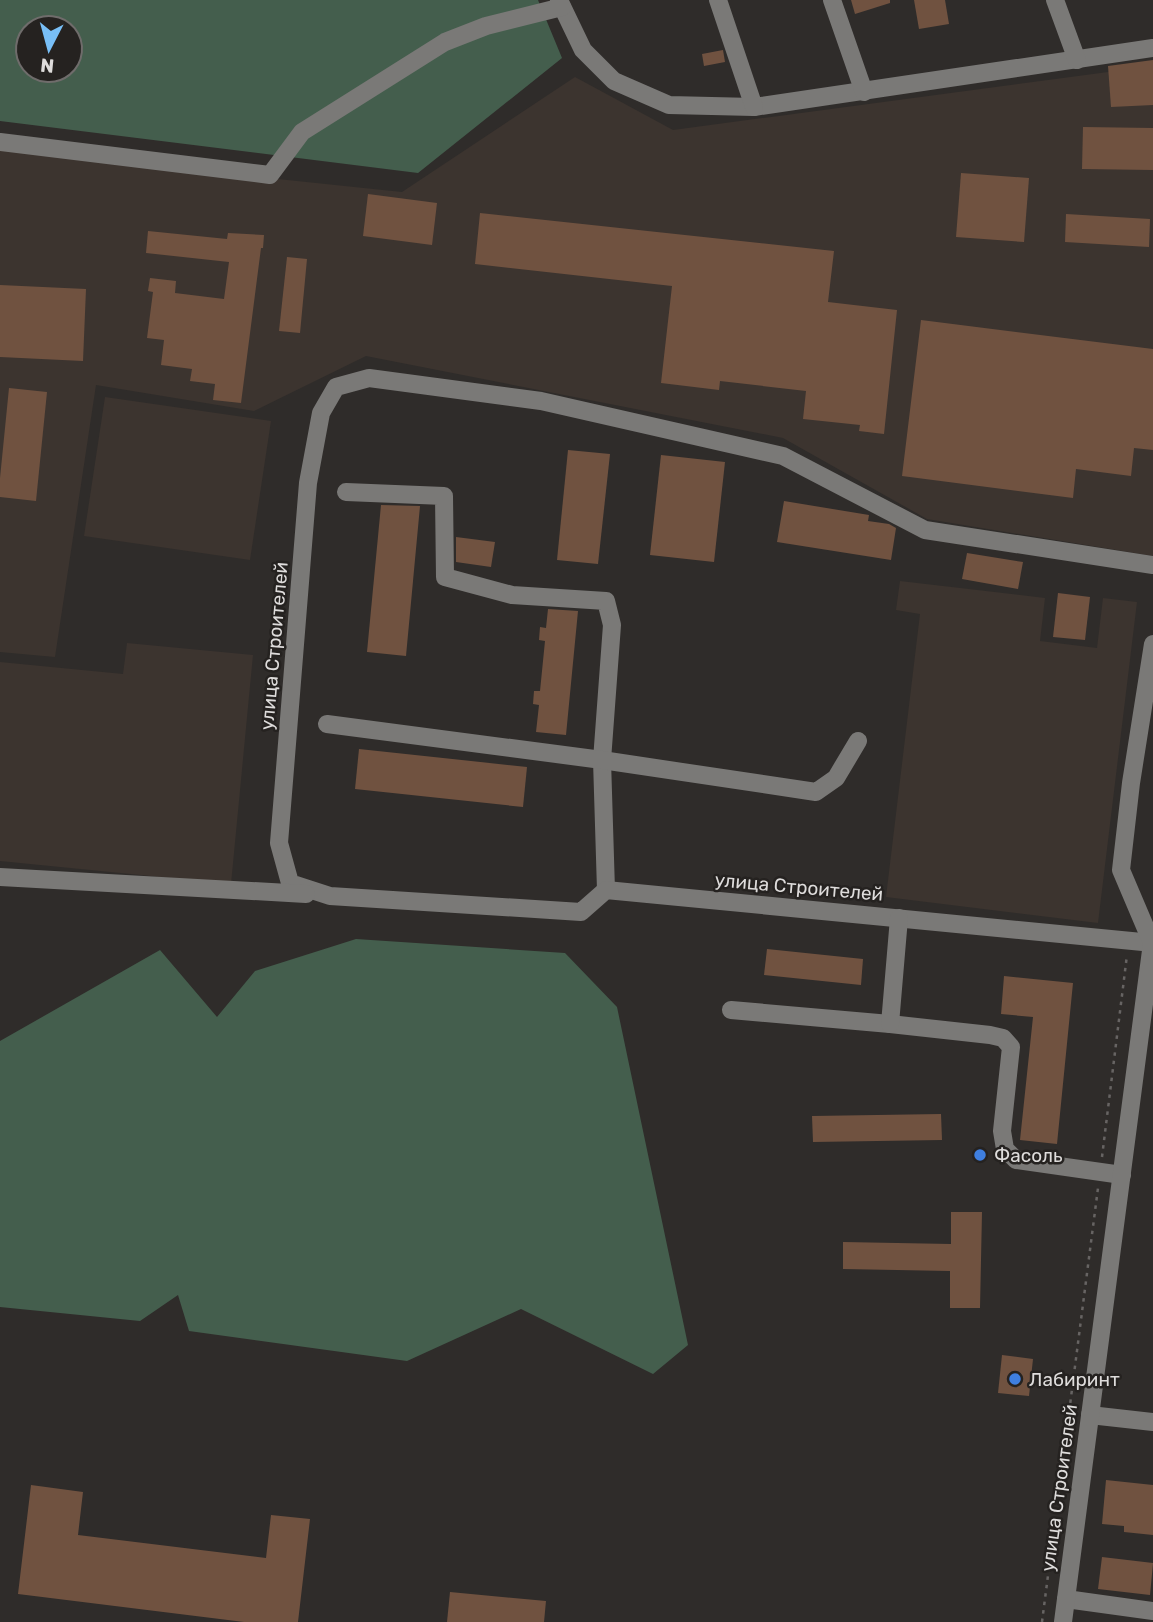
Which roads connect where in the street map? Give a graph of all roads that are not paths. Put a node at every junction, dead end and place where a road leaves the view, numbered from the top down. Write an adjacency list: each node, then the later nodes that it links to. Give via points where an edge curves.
1 (718, 0): 8 (street)
2 (832, 0): 7 (street)
3 (1055, 0): 6 (street)
4 (561, 3): 8 (street, via 583,50 614,81 669,105); 9 (street, via 445,41 302,132 270,175)
5 (1153, 48): 6 (street)
6 (1077, 60): 7 (street)
7 (864, 92): 8 (street)
8 (754, 107)
9 (0, 142)
10 (345, 492): 15 (street, via 444,496 445,577 512,595 606,601 612,625)
11 (1153, 565): 18 (street, улица Строителей, via 925,530 783,456 541,401 369,378 336,387 321,413 308,483 279,843 290,883)
12 (1152, 652): 20 (street, via 1121,870)
13 (327, 724): 15 (street)
14 (858, 741): 15 (street, via 836,778 816,792)
15 (602, 760): 17 (street)
16 (0, 877): 18 (street)
17 (606, 890): 18 (street, улица Строителей, via 581,912); 19 (street, улица Строителей)
18 (330, 896)
19 (899, 918): 20 (street, улица Строителей); 22 (street)
20 (1153, 943): 23 (street, улица Строителей)
21 (731, 1010): 22 (street)
22 (890, 1024): 24 (street, via 1003,1038 1011,1047 1002,1131 1005,1149 1016,1160)
23 (1146, 1047): 24 (street, улица Строителей)
24 (1122, 1175): 25 (street, улица Строителей)
25 (1090, 1415): 26 (street); 27 (street, улица Строителей)
26 (1153, 1422)
27 (1066, 1599): 28 (street); 29 (street, улица Строителей)
28 (1148, 1614)
29 (1063, 1622)

